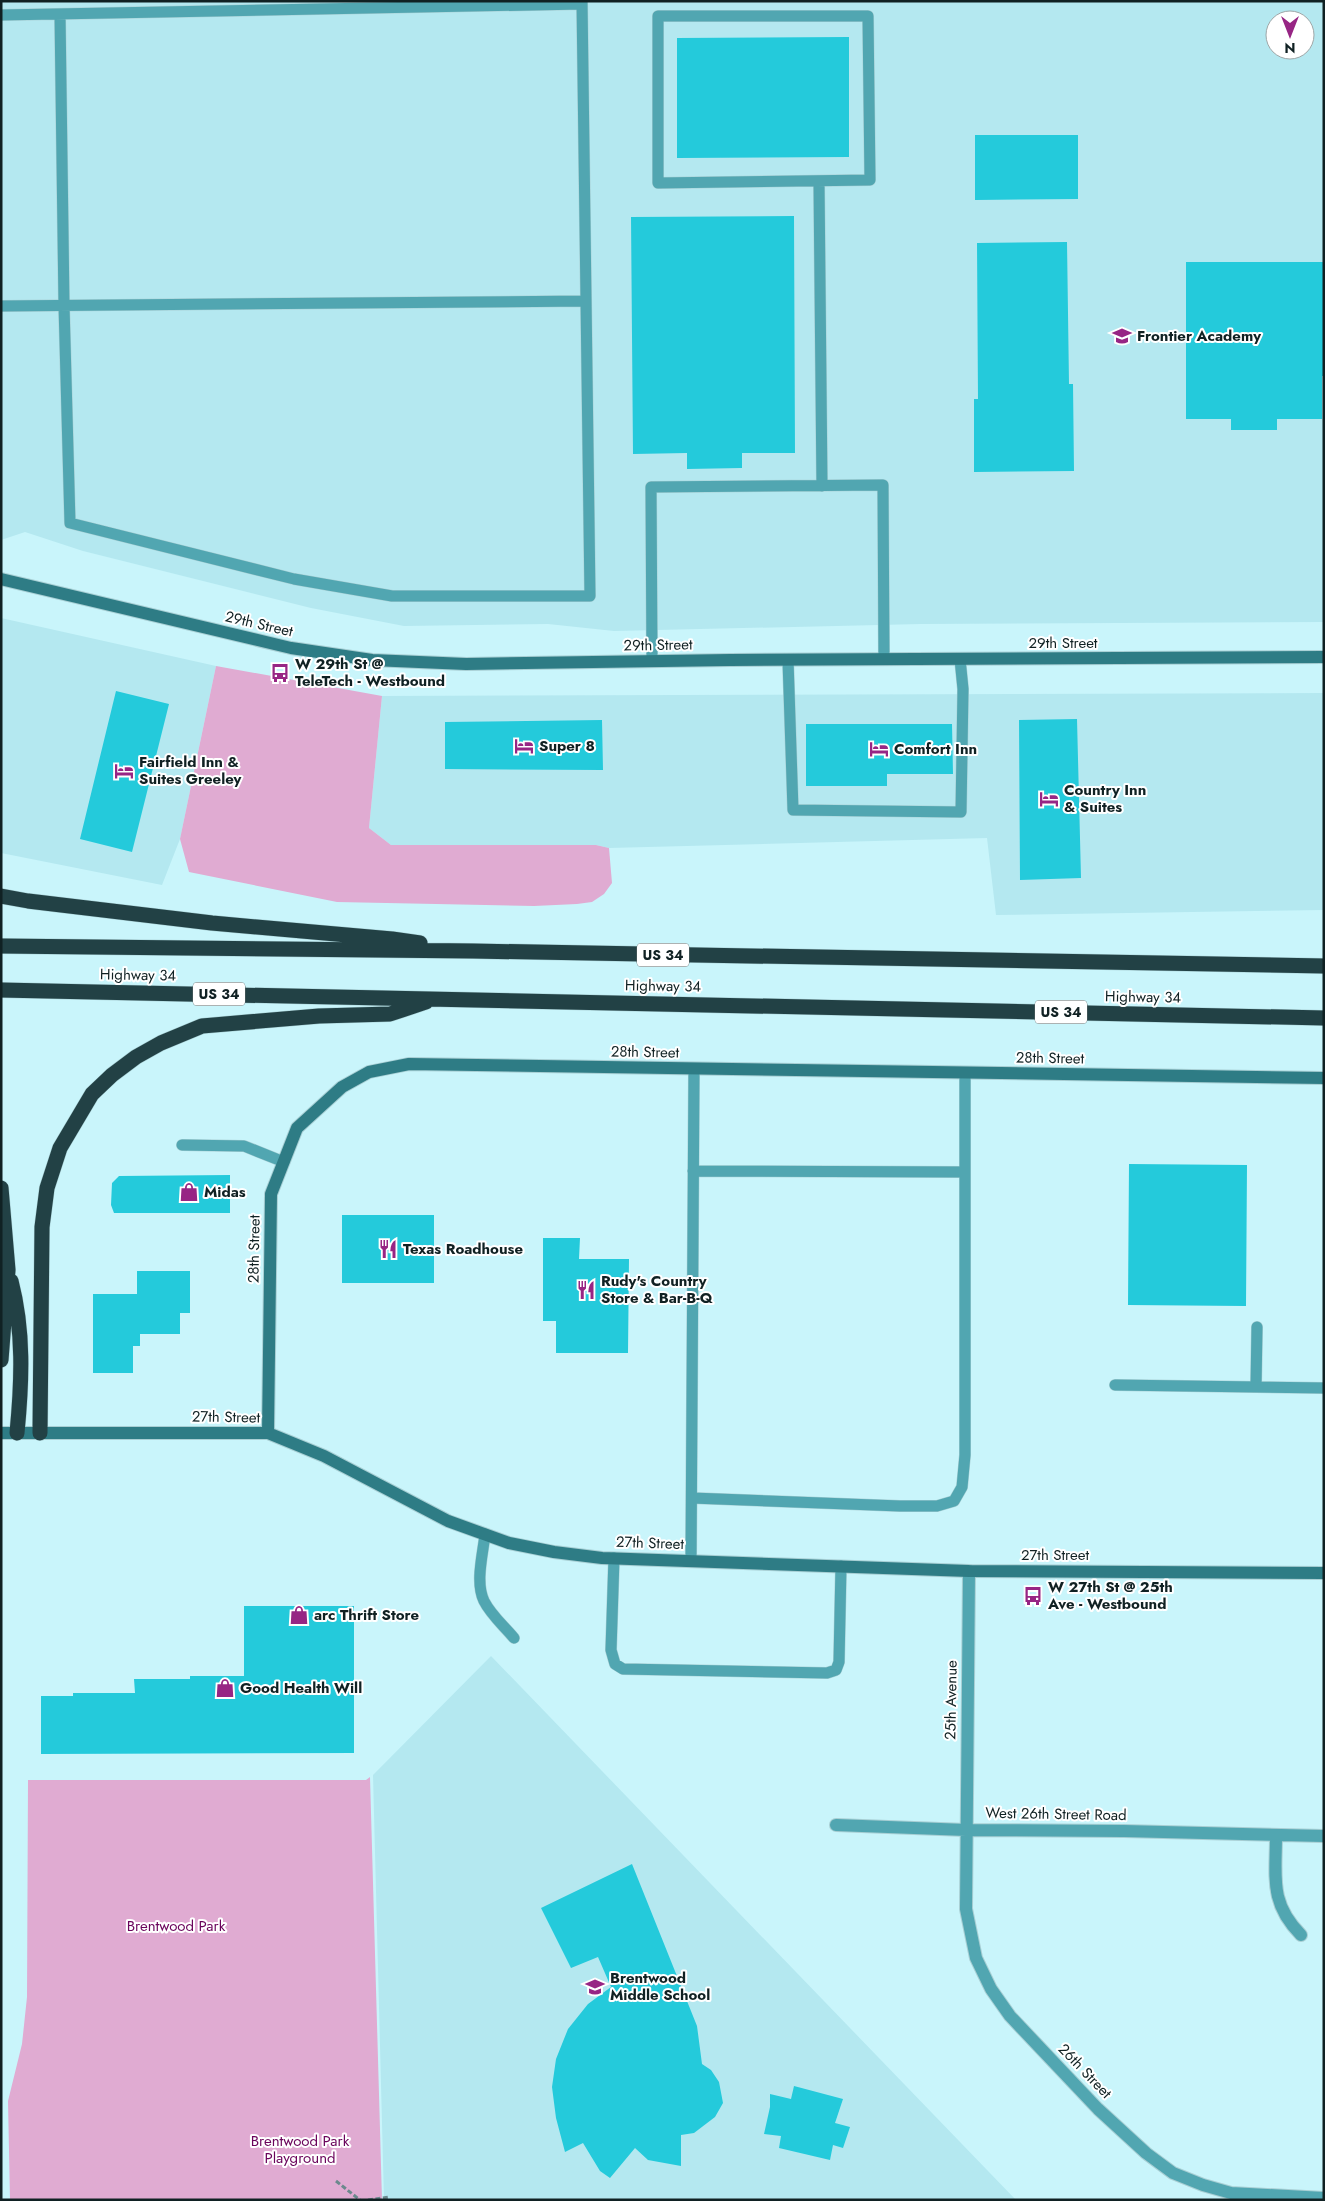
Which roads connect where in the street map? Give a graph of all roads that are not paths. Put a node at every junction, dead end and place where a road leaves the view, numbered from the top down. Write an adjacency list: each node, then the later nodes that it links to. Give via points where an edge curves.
1 (582, 3): 2 (lane); 5 (lane)
2 (60, 14): 3 (lane); 6 (lane)
3 (1, 15)
4 (819, 182): 4 (lane, via 658,183 658,16 868,16 870,180); 8 (lane)
5 (586, 301): 6 (lane); 6 (lane, via 590,596 392,596 294,578 70,523)
6 (64, 305): 7 (lane)
7 (1, 306)
8 (822, 486): 11 (lane, via 883,485); 14 (lane, via 650,487)
9 (1, 579): 14 (street, 29th Street, via 291,648 372,660 466,664)
10 (1324, 657): 12 (street, 29th Street)
11 (884, 659): 12 (street, 29th Street); 13 (street, 29th Street)
12 (960, 659): 13 (lane, via 963,689 961,812 793,810)
13 (788, 660): 14 (street, 29th Street)
14 (652, 661)
15 (1, 896): 17 (highway, via 212,923 392,939)
16 (1, 946): 17 (highway, Highway 34 / US 34)
17 (473, 951): 18 (highway, Highway 34 / US 34)
18 (1324, 966)
19 (1, 990): 20 (highway, Highway 34 / US 34)
20 (436, 998): 21 (highway, Highway 34 / US 34); 36 (highway, via 390,1014 319,1016 202,1026 161,1042 136,1057 92,1094 60,1148 47,1188 42,1227)
21 (1324, 1018)
22 (694, 1069): 23 (street, 28th Street); 26 (street, 28th Street, via 409,1064 370,1072 342,1087 298,1128); 27 (lane)
23 (965, 1073): 24 (street, 28th Street); 28 (lane)
24 (1324, 1078)
25 (182, 1146): 26 (lane, via 244,1146)
26 (284, 1162): 39 (street, 28th Street, via 271,1194)
27 (694, 1172): 28 (lane); 40 (lane)
28 (964, 1172): 40 (lane, via 965,1455 962,1487 954,1501 937,1506 900,1506)
29 (1, 1188): 30 (highway)
30 (8, 1270): 32 (highway); 38 (highway, via 21,1336)
31 (1257, 1327): 34 (lane)
32 (1, 1360)
33 (1114, 1385): 34 (lane)
34 (1256, 1387): 35 (lane)
35 (1324, 1388)
36 (40, 1432): 38 (street, 27th Street); 39 (street, 27th Street)
37 (1, 1433): 38 (street, 27th Street)
38 (17, 1433)
39 (268, 1434): 41 (street, 27th Street, via 324,1456 448,1521)
40 (692, 1498): 43 (lane)
41 (485, 1534): 42 (street, 27th Street, via 509,1543 554,1552); 47 (lane, via 480,1583 483,1599)
42 (614, 1558): 43 (street, 27th Street); 44 (lane, via 611,1650 615,1664 623,1669 826,1674 836,1670 839,1662)
43 (692, 1561): 44 (street, 27th Street)
44 (841, 1566): 45 (street, 27th Street)
45 (969, 1570): 46 (street, 27th Street); 49 (street, 25th Avenue)
46 (1324, 1573)
47 (514, 1638)
48 (836, 1825): 49 (street, West 26th Street Road)
49 (966, 1830): 50 (street, West 26th Street Road); 53 (street, 26th Street, via 966,1908 976,1958 991,1989 1010,2016 1098,2108 1146,2153 1173,2173 1203,2186 1231,2193)
50 (1276, 1836): 51 (street, West 26th Street Road); 52 (street, via 1276,1897 1290,1924)
51 (1324, 1836)
52 (1301, 1936)
53 (1324, 2198)

